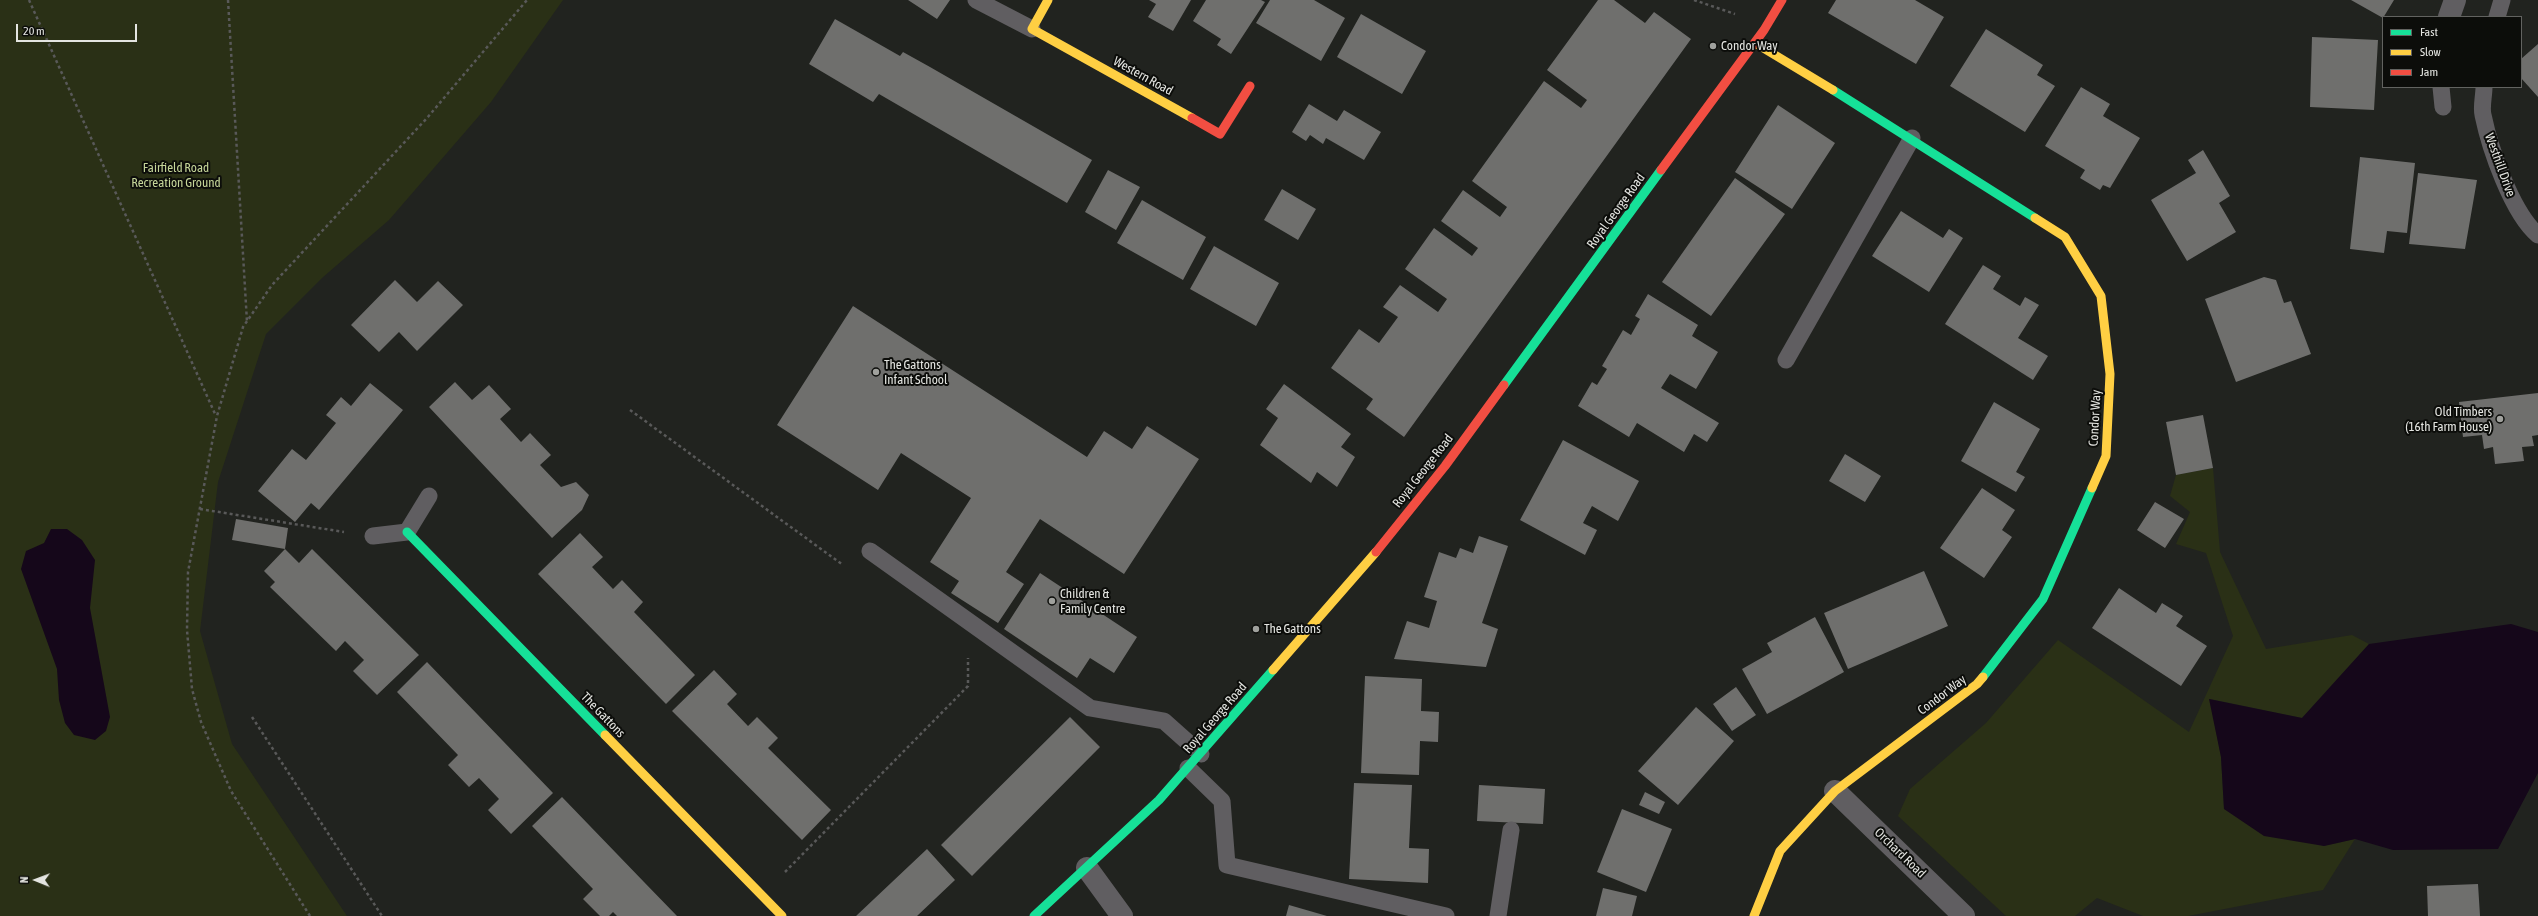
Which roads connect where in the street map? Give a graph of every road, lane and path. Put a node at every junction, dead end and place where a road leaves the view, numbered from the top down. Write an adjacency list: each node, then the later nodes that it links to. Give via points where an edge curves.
1 (29, 0): 24 (path)
2 (228, 0): 21 (path)
3 (527, 0): 21 (path, via 427,118 272,285)
4 (976, 0): 12 (lane)
5 (1048, 0): 12 (street)
6 (1694, 0): 13 (path, via 1738,15)
7 (1782, 0): 13 (street, Royal George Road)
8 (2455, 0): 10 (street)
9 (2502, 0): 11 (lane)
10 (2449, 16)
11 (2497, 16)
12 (1032, 29): 15 (street, Western Road, via 1220,134)
13 (1764, 30): 14 (street, Royal George Road)
14 (1755, 43): 19 (street, Condor Way); 33 (street, Royal George Road, via 1445,466 1360,572)
15 (1250, 86)
16 (2441, 88): 18 (lane)
17 (2484, 88): 20 (lane, Westhill Drive, via 2483,114 2499,166 2517,210)
18 (2444, 107)
19 (1912, 138): 22 (lane); 35 (street, Condor Way, via 2065,237 2101,296 2110,374 2106,456 2043,599 1977,684)
20 (2538, 235)
21 (247, 322): 24 (path)
22 (1786, 360)
23 (630, 410): 30 (path)
24 (217, 416): 26 (path)
25 (430, 496): 27 (lane)
26 (200, 509): 28 (path); 39 (path, via 188,572 187,630 192,688 231,791)
27 (407, 532): 28 (lane); 38 (street, The Gattons)
28 (373, 536)
29 (870, 551): 33 (lane, via 1090,708 1164,721)
30 (847, 568)
31 (968, 656): 38 (path, via 968,686)
32 (252, 717): 40 (path)
33 (1201, 754): 34 (street, Royal George Road)
34 (1188, 768): 37 (street, Royal George Road, via 1160,800); 44 (lane, via 1222,801 1227,865)
35 (1836, 791): 46 (street, Condor Way, via 1780,851); 47 (street, Orchard Road)
36 (1511, 830): 45 (lane)
37 (1087, 868): 42 (street, Royal George Road); 43 (street)
38 (762, 896): 41 (street, The Gattons)
39 (310, 916)
40 (382, 916)
41 (782, 916)
42 (1034, 916)
43 (1122, 916)
44 (1446, 916)
45 (1498, 916)
46 (1754, 916)
47 (1964, 916)

